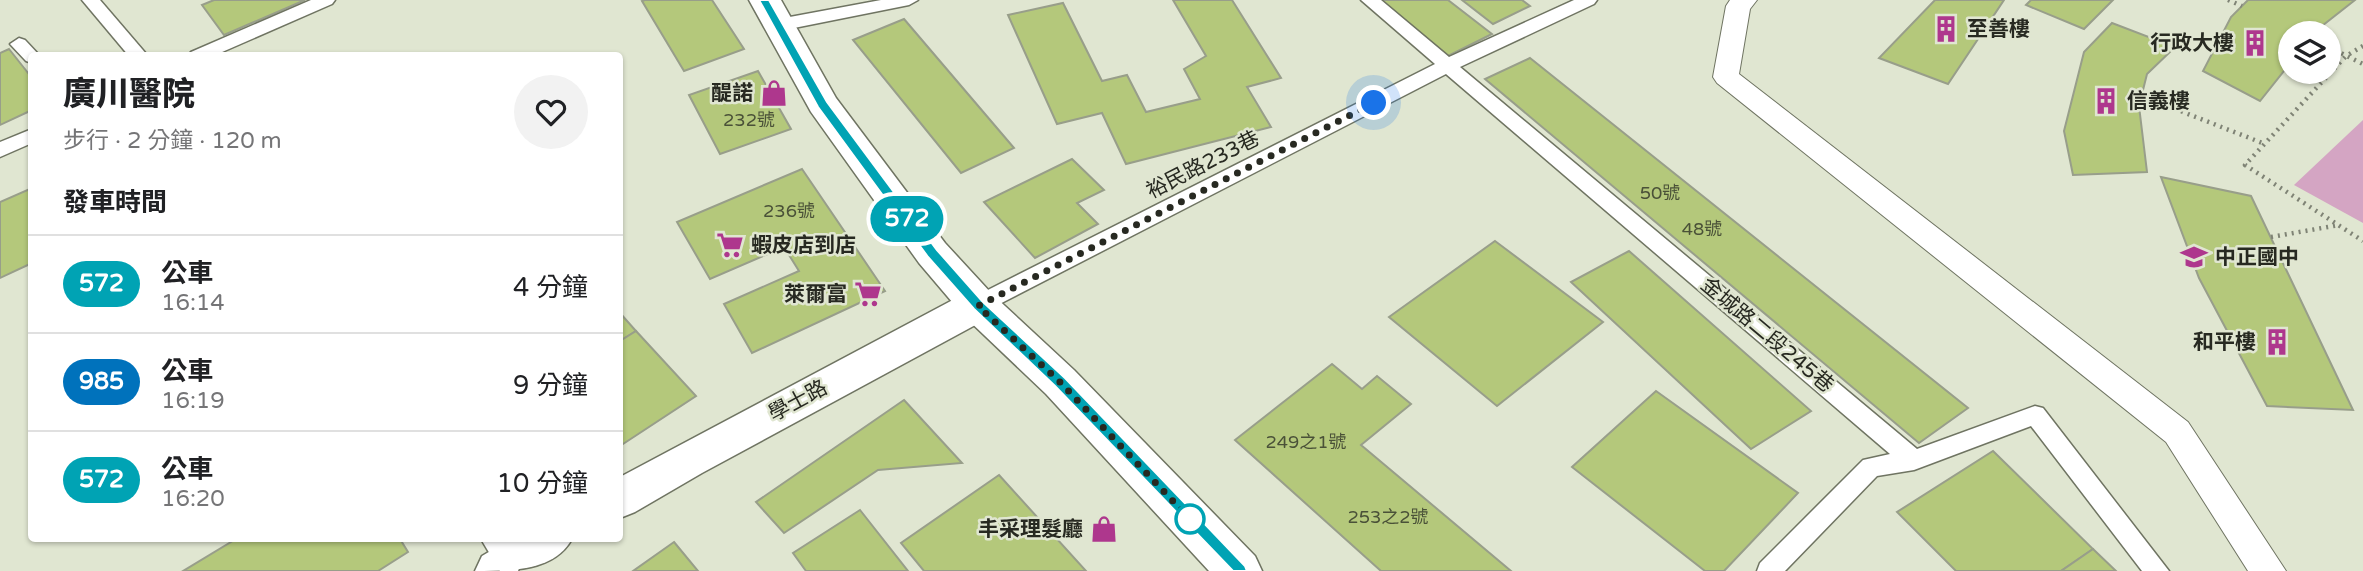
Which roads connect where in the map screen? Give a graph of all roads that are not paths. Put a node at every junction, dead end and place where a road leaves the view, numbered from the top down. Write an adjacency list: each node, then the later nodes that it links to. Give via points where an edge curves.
1 (91, 0): 8 (lane)
2 (326, 0): 9 (lane)
3 (909, 0): 7 (lane)
4 (1370, 0): 10 (lane, 金城路二段245巷)
5 (1588, 0): 10 (lane, 裕民路233巷)
6 (1745, 0): 21 (street, via 1738,6 1726,77 2177,432)
7 (772, 13): 13 (street, via 822,104)
8 (136, 52)
9 (206, 52)
10 (1448, 65): 13 (lane, 裕民路233巷); 14 (lane, 金城路二段245巷)
11 (28, 137): 12 (lane)
12 (0, 150)
13 (978, 306): 15 (street, 學士路); 18 (street, via 1060,382)
14 (1914, 460): 19 (lane, via 1871,467); 20 (lane, via 2035,415)
15 (623, 497)
16 (542, 542): 17 (street)
17 (500, 558)
18 (1239, 571)
19 (1769, 571)
20 (2157, 571)
21 (2268, 571)

